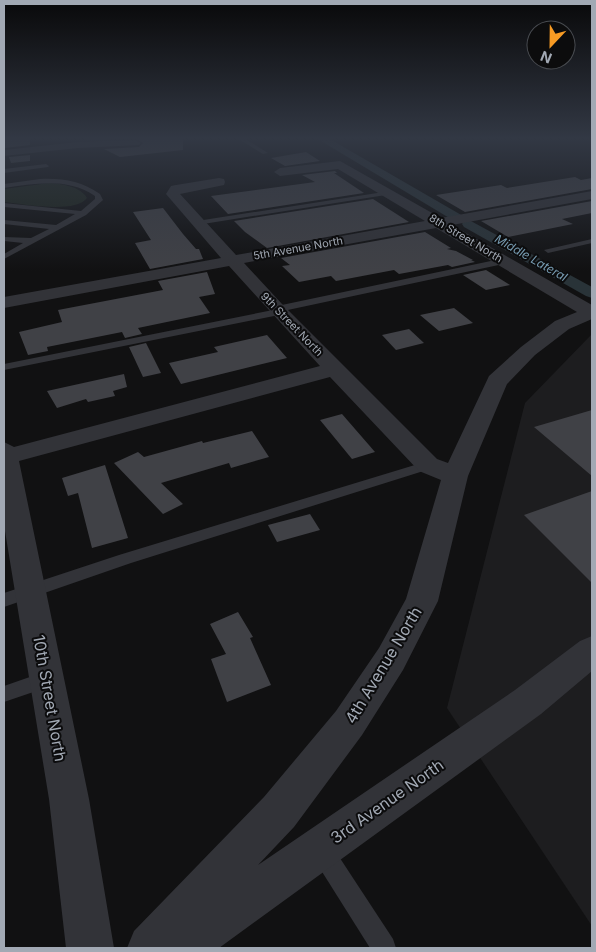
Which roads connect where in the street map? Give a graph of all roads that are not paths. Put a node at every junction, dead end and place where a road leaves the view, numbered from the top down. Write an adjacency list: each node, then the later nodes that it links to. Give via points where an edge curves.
1 (30, 182): 5 (lane)
2 (72, 182): 9 (lane, via 98,195 99,200)
3 (216, 182): 12 (street, 9th Street North, via 176,189 173,194)
4 (371, 182): 6 (street, 8th Street North)
5 (4, 186)
6 (390, 193): 11 (street, 8th Street North); 12 (lane)
7 (592, 195): 11 (street, 5th Avenue North)
8 (4, 205): 9 (lane)
9 (83, 213): 13 (lane)
10 (4, 222): 13 (lane)
11 (439, 222): 19 (street, 5th Avenue North); 20 (street, 8th Street North)
12 (197, 223): 19 (street, 9th Street North)
13 (57, 227): 15 (lane)
14 (4, 239): 15 (lane)
15 (32, 241): 18 (lane)
16 (592, 241): 17 (lane)
17 (548, 250)
18 (4, 257)
19 (231, 259): 21 (street, 5th Avenue North); 22 (street, 9th Street North)
20 (504, 261): 22 (lane); 23 (street, 8th Street North)
21 (4, 302)
22 (278, 310): 24 (lane); 25 (street, 9th Street North)
23 (592, 312): 27 (street, 4th Avenue North, via 562,325 497,381)
24 (4, 367)
25 (335, 369): 26 (street); 27 (street, 9th Street North)
26 (4, 453): 28 (street, 10th Street North)
27 (442, 470): 28 (lane, via 125,560); 34 (street, 4th Avenue North, via 422,601 391,659 349,723 279,812)
28 (17, 596): 30 (street, 10th Street North)
29 (592, 651): 32 (street, 3rd Avenue North, via 528,702)
30 (47, 679): 31 (lane); 33 (street, 10th Street North, via 69,800)
31 (4, 694)
32 (320, 848): 35 (street, 3rd Avenue North); 36 (lane)
33 (90, 948)
34 (152, 948)
35 (179, 948)
36 (384, 948)

